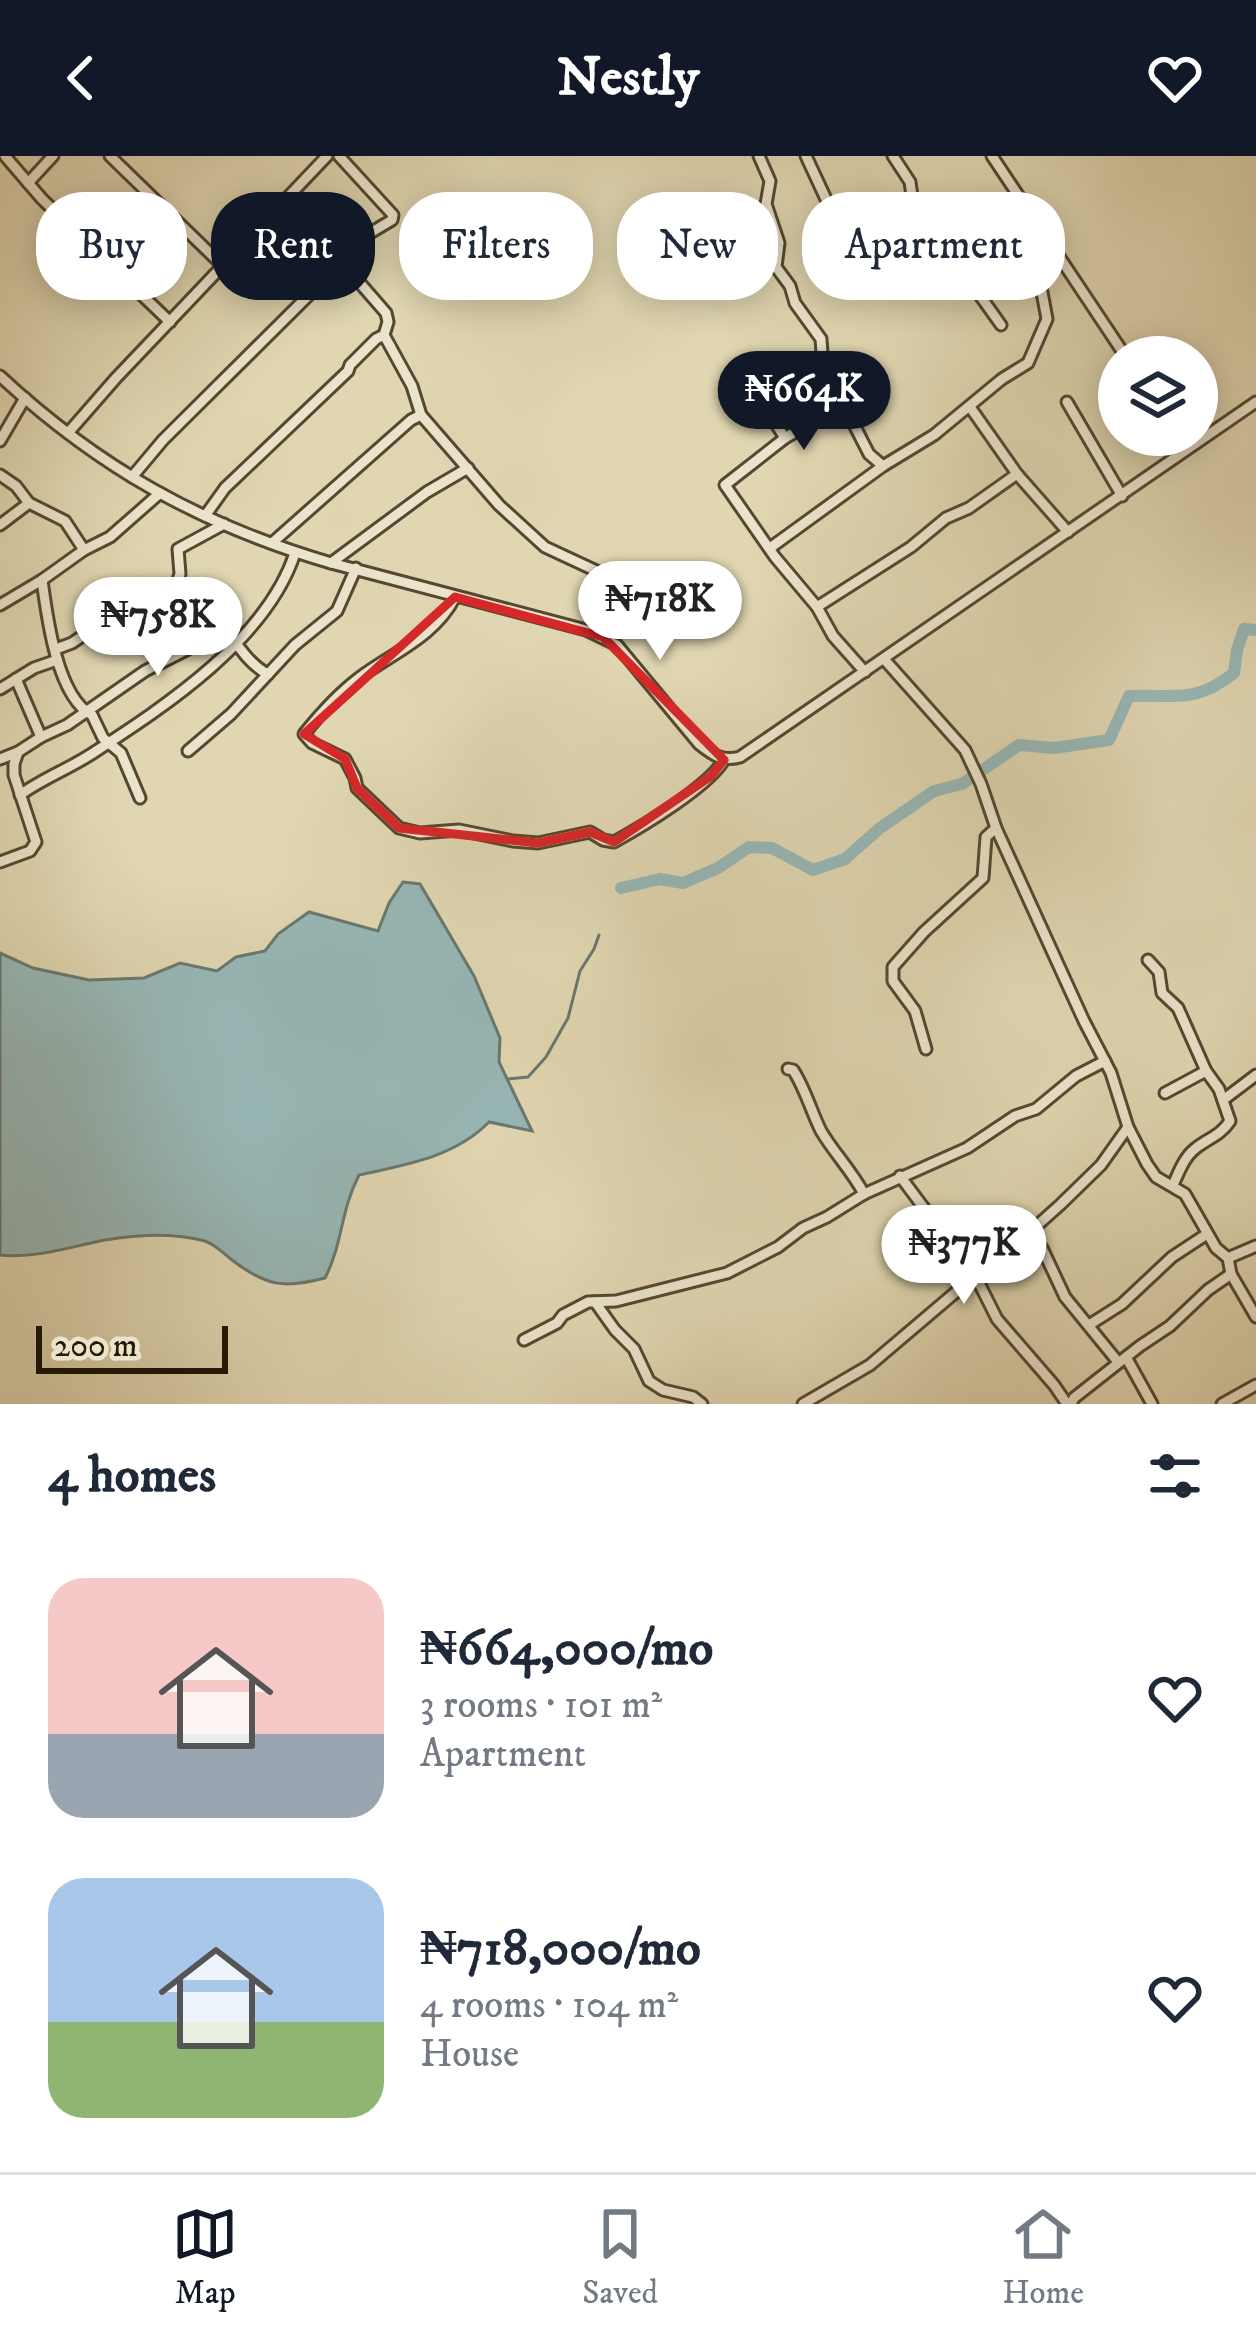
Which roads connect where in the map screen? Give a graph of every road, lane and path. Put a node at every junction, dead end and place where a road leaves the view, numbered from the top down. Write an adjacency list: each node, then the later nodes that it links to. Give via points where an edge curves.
1 (5, 156): 10 (street)
2 (53, 156): 10 (street)
3 (110, 156): 17 (street)
4 (327, 156): 11 (street)
5 (339, 156): 12 (street)
6 (759, 156): 33 (street, via 770,182 776,267 821,339)
7 (806, 156): 13 (street)
8 (893, 156): 24 (street, via 922,214)
9 (992, 156): 14 (street)
10 (28, 183): 23 (street)
11 (292, 192)
12 (372, 192)
13 (825, 192)
14 (1016, 192)
15 (375, 195): 16 (street, via 393,215)
16 (375, 230)
17 (211, 254)
18 (1065, 265): 26 (street)
19 (211, 277): 23 (street)
20 (304, 300): 45 (street)
21 (374, 300): 25 (street, via 386,313)
22 (1044, 300): 34 (street, via 1047,319 1028,363)
23 (170, 322): 37 (street)
24 (1001, 325)
25 (384, 334): 35 (street); 49 (street)
26 (1112, 336)
27 (742, 371): 38 (street)
28 (0, 376): 30 (street)
29 (858, 390): 33 (street)
30 (25, 398): 37 (street); 39 (street)
31 (1067, 402): 47 (street)
32 (1256, 402): 36 (street)
33 (843, 403): 38 (street); 41 (street)
34 (970, 407): 41 (street); 43 (street)
35 (422, 415): 42 (street); 53 (street)
36 (1218, 427)
37 (68, 433): 45 (street)
38 (785, 438): 54 (street, via 725,485)
39 (0, 441)
40 (1176, 456): 47 (street)
41 (883, 466): 54 (street)
42 (467, 468): 57 (street); 59 (street, via 545,547)
43 (1017, 474): 52 (street); 63 (street)
44 (0, 475): 48 (street)
45 (132, 477): 46 (street)
46 (160, 494): 49 (street); 55 (street)
47 (1122, 496): 52 (street)
48 (29, 503): 51 (street); 55 (street, via 65,521)
49 (205, 516): 50 (street)
50 (224, 524): 53 (street); 65 (street, via 178,549 176,585)
51 (0, 525)
52 (1068, 532): 66 (street)
53 (272, 543): 56 (street)
54 (770, 548): 63 (street)
55 (84, 550): 60 (street)
56 (296, 553): 57 (street); 64 (street)
57 (331, 563): 58 (street)
58 (356, 568): 61 (street); 68 (street, via 337,611)
59 (603, 574)
60 (41, 580): 62 (street); 65 (street)
61 (455, 598): 77 (street, via 617,645 699,744); 77 (street, via 436,624 362,676 304,734 345,759 357,788 398,828 538,844 590,832 614,842 697,788)
62 (0, 604)
63 (817, 607): 67 (street)
64 (237, 644): 68 (street); 71 (street, via 221,623); 73 (street)
65 (57, 655): 69 (street); 71 (street)
66 (884, 659): 67 (street); 80 (street, via 965,750)
67 (865, 672): 77 (street)
68 (268, 674): 74 (street)
69 (16, 679): 70 (street); 72 (street)
70 (0, 689)
71 (84, 711): 72 (street); 73 (street)
72 (41, 737): 75 (street)
73 (108, 742): 78 (street); 79 (street)
74 (188, 751)
75 (18, 752): 76 (street); 78 (street)
76 (0, 759)
77 (724, 760)
78 (20, 795): 81 (street, via 35,846)
79 (140, 798)
80 (996, 827): 83 (street, via 986,837 983,878 893,967); 84 (street)
81 (0, 862)
82 (1148, 959): 86 (street)
83 (926, 1049)
84 (1105, 1061): 90 (street); 91 (street, via 967,1148)
85 (788, 1069): 93 (street)
86 (1207, 1071): 88 (street); 89 (street)
87 (1256, 1075): 89 (street)
88 (1165, 1093)
89 (1223, 1100): 92 (street, via 1227,1127 1189,1154)
90 (1128, 1126): 92 (street, via 1156,1177); 94 (street, via 1101,1165)
91 (900, 1177): 93 (street); 99 (street)
92 (1173, 1186): 95 (street)
93 (864, 1194): 100 (street, via 728,1274)
94 (1028, 1234): 99 (street); 102 (street)
95 (1207, 1234): 97 (street); 102 (street)
96 (1256, 1246): 97 (street)
97 (1228, 1258): 98 (street)
98 (1231, 1274): 101 (street); 104 (street)
99 (976, 1279): 106 (street); 109 (street, via 997,1319)
100 (595, 1302): 103 (street); 107 (street, via 649,1381)
101 (1256, 1317)
102 (1089, 1325): 104 (street)
103 (524, 1340)
104 (1122, 1359): 109 (street); 110 (street)
105 (1256, 1385): 111 (street)
106 (819, 1400): 108 (street)
107 (702, 1404)
108 (803, 1404)
109 (1069, 1404)
110 (1152, 1404)
111 (1222, 1404)

